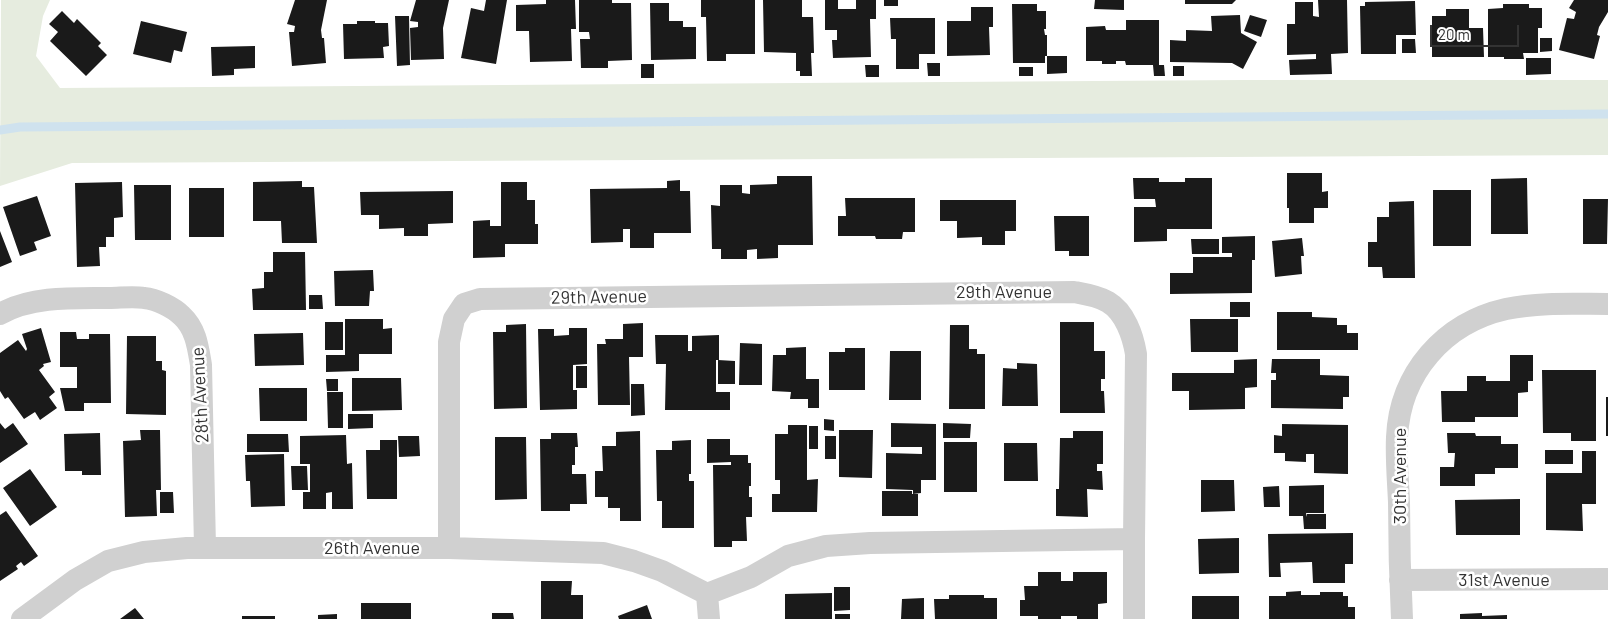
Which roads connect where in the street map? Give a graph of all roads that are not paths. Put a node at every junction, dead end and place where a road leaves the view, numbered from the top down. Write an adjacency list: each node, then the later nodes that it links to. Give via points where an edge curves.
1 (1608, 304): 7 (street, 30th Avenue, via 1506,309 1477,318 1455,330 1432,350 1416,372 1403,403 1397,436)
2 (0, 314): 4 (street, 28th Avenue, via 57,298 144,298 166,305 182,316 197,338 201,365)
3 (1134, 539): 5 (street, 29th Avenue, via 1134,340 1118,312 1109,303 1092,296 1047,291 497,298 464,304 454,319 449,342); 8 (street, via 826,546 788,556 751,577); 11 (street)
4 (205, 548): 5 (street, 26th Avenue); 9 (street, 26th Avenue, via 144,552 108,561 75,580)
5 (449, 548): 8 (street, 26th Avenue, via 603,553 662,571)
6 (1608, 579): 7 (street, 31st Avenue)
7 (1400, 580): 12 (street, 30th Avenue)
8 (707, 594): 10 (street)
9 (22, 619)
10 (708, 619)
11 (1134, 619)
12 (1402, 619)

